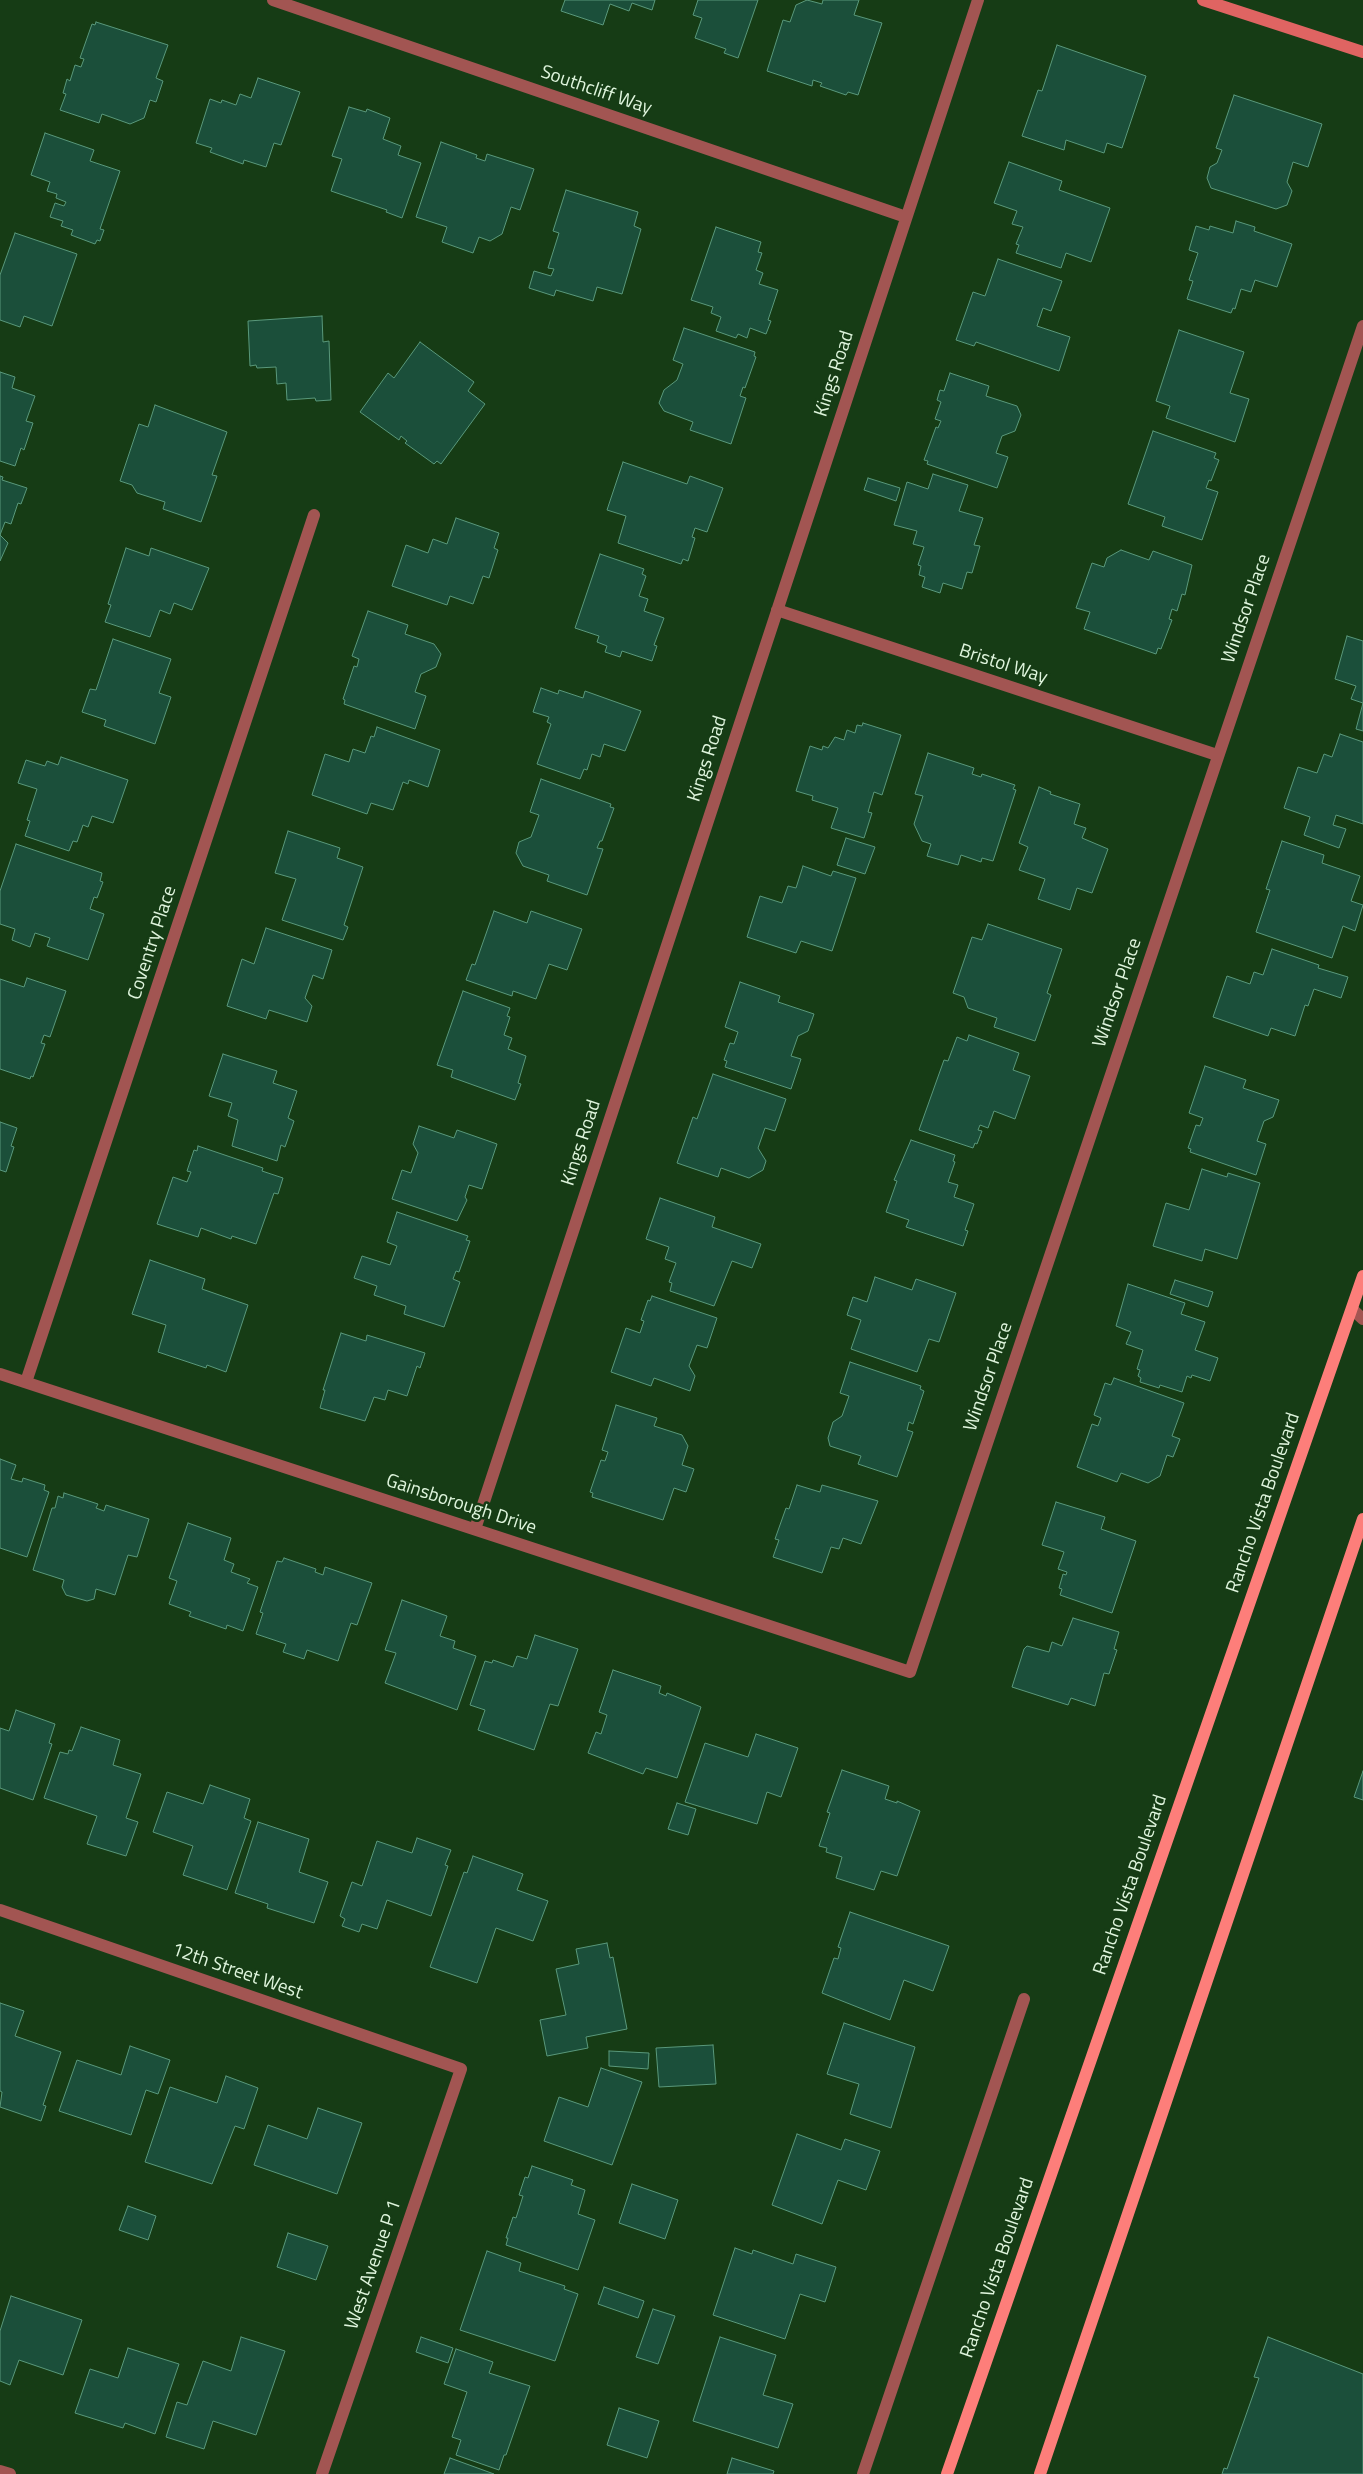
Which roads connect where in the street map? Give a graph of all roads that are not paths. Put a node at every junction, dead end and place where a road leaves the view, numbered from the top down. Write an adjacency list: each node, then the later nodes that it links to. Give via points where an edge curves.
1 (273, 0): 5 (street, Southcliff Way)
2 (978, 0): 5 (street, Kings Road)
3 (1203, 0): 4 (street)
4 (1363, 52)
5 (906, 218): 8 (street, Kings Road)
6 (1363, 326): 9 (street, Windsor Place)
7 (314, 515): 14 (street, Coventry Place)
8 (777, 610): 9 (street, Bristol Way); 16 (street, Kings Road)
9 (1217, 755): 17 (street, Windsor Place)
10 (1363, 1276): 11 (main road, Rancho Vista Boulevard)
11 (1357, 1308): 12 (street); 25 (main road, Rancho Vista Boulevard)
12 (1363, 1319)
13 (0, 1374): 14 (street, Gainsborough Drive)
14 (26, 1382): 16 (street, Gainsborough Drive)
15 (1363, 1519): 26 (main road)
16 (475, 1529): 17 (street, Gainsborough Drive)
17 (910, 1672)
18 (0, 1910): 20 (street, 12th Street West)
19 (1024, 1999): 24 (street)
20 (462, 2069): 23 (street, West Avenue P 1)
21 (0, 2471): 22 (street)
22 (10, 2474)
23 (322, 2474)
24 (863, 2474)
25 (947, 2474)
26 (1040, 2474)

